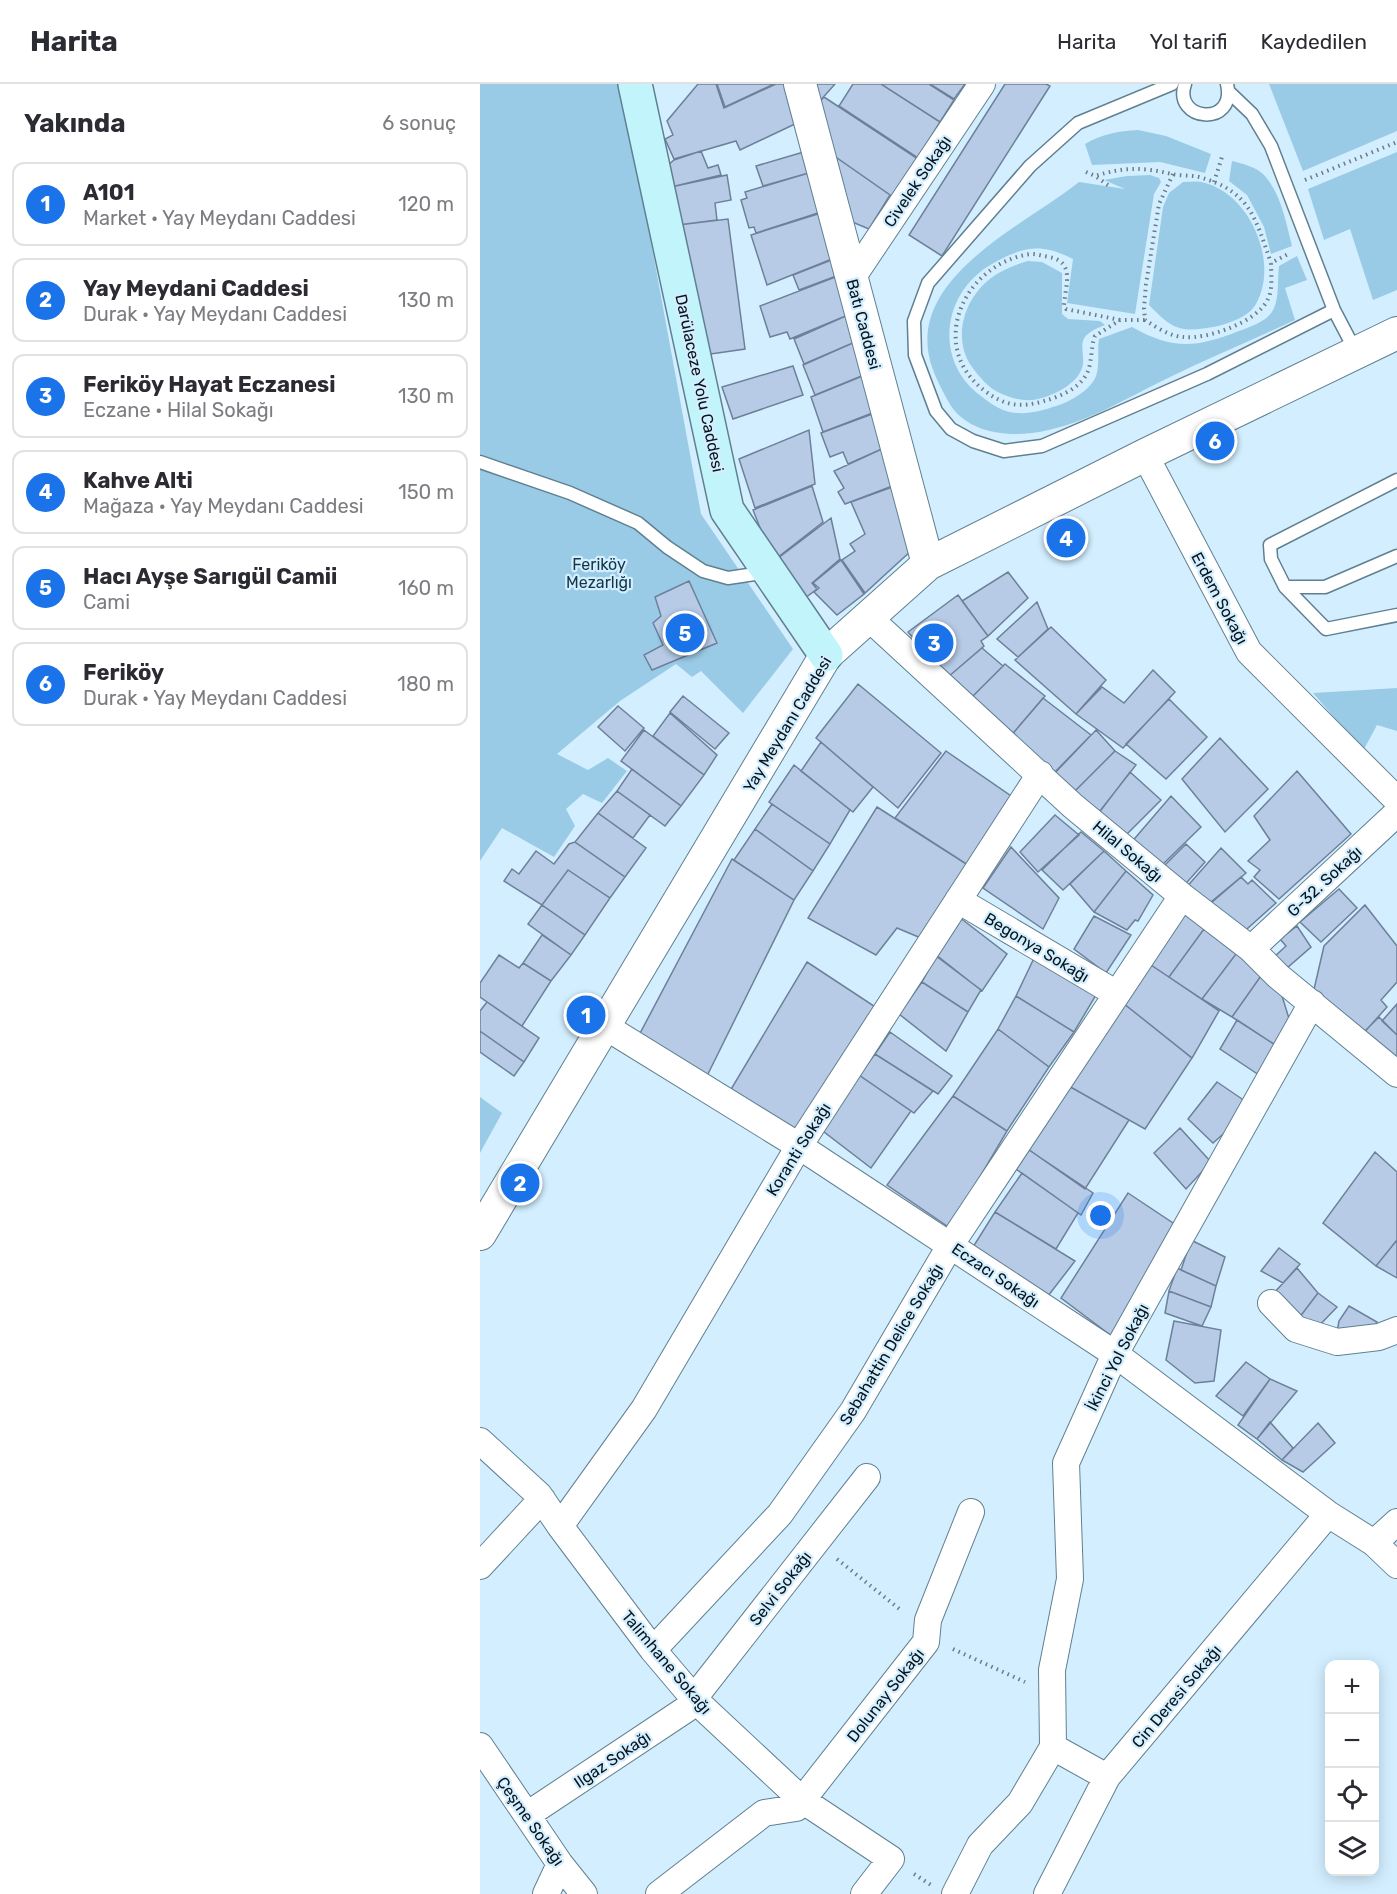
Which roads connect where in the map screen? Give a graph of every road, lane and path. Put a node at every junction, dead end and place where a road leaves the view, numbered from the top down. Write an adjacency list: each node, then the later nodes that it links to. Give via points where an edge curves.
1 (800, 84): 17 (street, Batı Caddesi)
2 (982, 84): 17 (street, Civelek Sokağı)
3 (1172, 84): 18 (lane, via 1078,123 1030,166 928,284 914,321 915,355 936,411 951,429 973,441 1004,451 1042,446 1207,374)
4 (1185, 84): 6 (lane, via 1186,103 1204,115 1212,115 1224,106)
5 (639, 86): 28 (main road, Darülaceze Yolu Caddesi, via 727,510)
6 (1228, 88): 14 (lane, via 1252,114 1271,146)
7 (1397, 142): 14 (path)
8 (1222, 157): 12 (path)
9 (1086, 172): 11 (path)
10 (1173, 174): 11 (path, via 1144,168); 12 (path); 20 (path, via 1159,204 1146,284)
11 (1095, 177): 13 (path)
12 (1214, 182): 16 (path, via 1236,194 1250,210)
13 (1108, 185)
14 (1287, 187): 15 (lane)
15 (1309, 243): 16 (path); 18 (lane)
16 (1271, 263): 20 (path, via 1268,300 1254,316 1231,328 1183,338)
17 (852, 278): 27 (street, Batı Caddesi)
18 (1334, 310): 22 (lane)
19 (1120, 320): 19 (path, via 1095,336 1086,375 1070,391 1027,406 1004,403 973,382 956,350 955,328 969,292 983,277 1018,256 1035,254 1065,265 1066,309); 20 (path)
20 (1145, 320)
21 (1397, 333): 22 (street, Yay Meydanı Caddesi)
22 (1356, 352): 23 (street, Yay Meydanı Caddesi)
23 (1145, 455): 27 (street, Yay Meydanı Caddesi); 34 (street, Erdem Sokağı, via 1249,652)
24 (480, 462): 28 (lane, via 570,493 638,523 703,571 728,578)
25 (1397, 480): 29 (lane, via 1270,544 1271,559)
26 (1397, 556): 29 (lane, via 1325,587)
27 (928, 564): 31 (street, Yay Meydanı Caddesi)
28 (769, 571): 32 (main road, Darülaceze Yolu Caddesi)
29 (1285, 587): 30 (lane, via 1326,629)
30 (1397, 615)
31 (869, 618): 32 (street, Yay Meydanı Caddesi); 33 (street, Hilal Sokağı)
32 (826, 656): 41 (street, Yay Meydanı Caddesi)
33 (1040, 774): 36 (street, Hilal Sokağı); 37 (street, Koranti Sokağı)
34 (1397, 800)
35 (1397, 813): 38 (street, G-32. Sokağı)
36 (1182, 896): 38 (street, Hilal Sokağı); 39 (street, Sebahattin Delice Sokağı)
37 (958, 900): 39 (street, Begonya Sokağı); 43 (street, Koranti Sokağı)
38 (1251, 949): 40 (street, Hilal Sokağı)
39 (1117, 994): 45 (street, Sebahattin Delice Sokağı)
40 (1312, 1003): 42 (street, Hilal Sokağı); 48 (street, İkinci Yol Sokağı)
41 (606, 1026): 43 (street, Eczacı Sokağı); 44 (street, Yay Meydanı Caddesi)
42 (1397, 1074)
43 (799, 1146): 45 (street, Eczacı Sokağı); 55 (street, Koranti Sokağı, via 644,1409)
44 (480, 1234)
45 (951, 1245): 48 (street, Eczacı Sokağı); 61 (street, Sebahattin Delice Sokağı, via 853,1411 780,1514)
46 (1271, 1303): 47 (street, via 1296,1329 1337,1342 1379,1337)
47 (1397, 1330)
48 (1115, 1354): 53 (street, Eczacı Sokağı); 62 (street, İkinci Yol Sokağı, via 1066,1463 1070,1579 1052,1671)
49 (480, 1441): 51 (street, Talimhane Sokağı)
50 (867, 1477): 56 (street, Selvi Sokağı)
51 (542, 1499): 55 (street, Talimhane Sokağı); 59 (street)
52 (971, 1512): 60 (street, Dolunay Sokağı)
53 (1328, 1514): 57 (street, Eczacı Sokağı); 66 (street, Cin Deresi Sokağı)
54 (1397, 1522): 57 (street)
55 (560, 1526): 61 (street, Talimhane Sokağı)
56 (816, 1543): 60 (path); 63 (street, Selvi Sokağı)
57 (1374, 1543): 58 (street, Eczacı Sokağı)
58 (1397, 1565)
59 (480, 1566)
60 (927, 1631): 62 (path, via 943,1645); 67 (street, Dolunay Sokağı, via 926,1642)
61 (653, 1650): 63 (street, Talimhane Sokağı)
62 (1052, 1695): 65 (street, İkinci Yol Sokağı)
63 (695, 1700): 67 (street, Talimhane Sokağı); 68 (street, Ilgaz Sokağı)
64 (480, 1746): 68 (street, Çeşme Sokağı)
65 (1053, 1747): 66 (street); 71 (street, via 1020,1803 980,1845)
66 (1107, 1778): 76 (street, Cin Deresi Sokağı)
67 (802, 1800): 69 (street, Talimhane Sokağı); 74 (street, via 796,1808 764,1813)
68 (527, 1815): 70 (street, Çeşme Sokağı)
69 (891, 1859): 71 (path); 75 (street)
70 (560, 1864): 72 (street); 73 (street, Çeşme Sokağı)
71 (946, 1892)
72 (546, 1894)
73 (584, 1894)
74 (659, 1894)
75 (864, 1894)
76 (1047, 1894)

